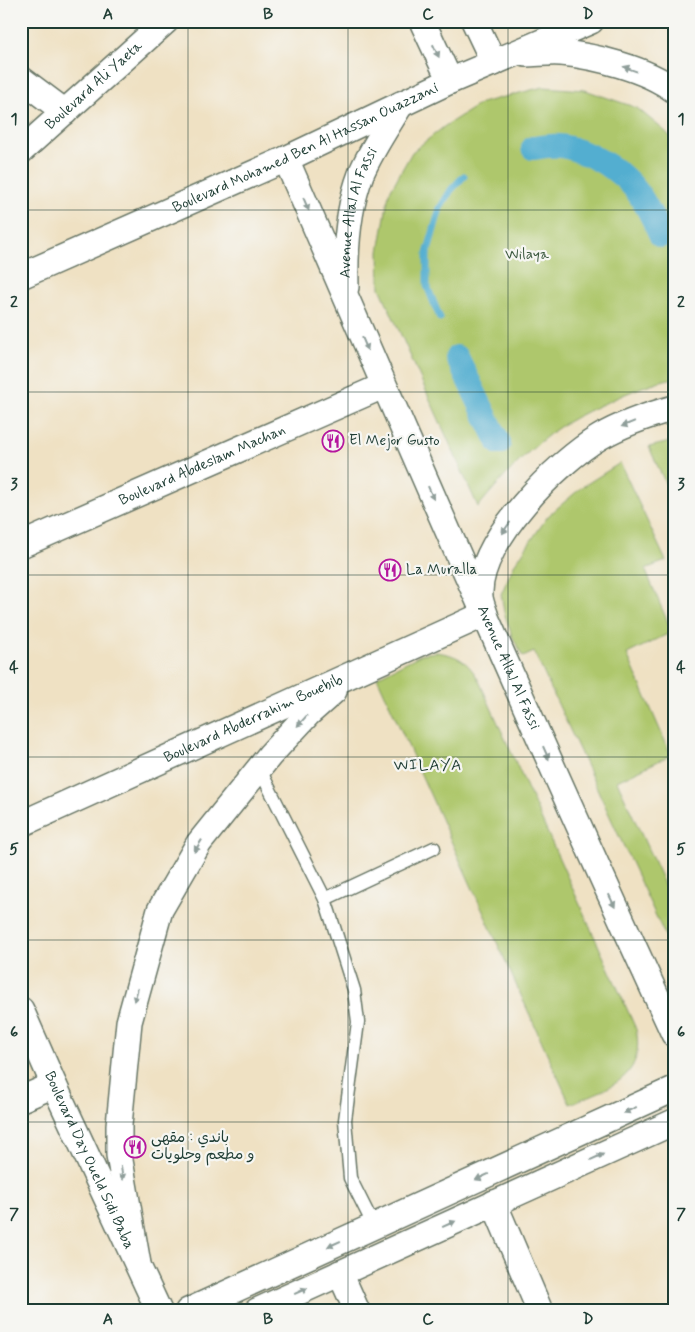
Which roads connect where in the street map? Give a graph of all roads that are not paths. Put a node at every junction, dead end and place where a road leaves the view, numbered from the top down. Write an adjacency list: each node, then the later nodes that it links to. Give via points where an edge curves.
1 (166, 21): 10 (street, Boulevard Ali Yaeta)
2 (422, 21): 7 (street, one-way to 7)
3 (474, 21): 5 (street)
4 (591, 21): 5 (street, Boulevard Mohamed Ben Al Hassan Ouazzani)
5 (504, 58): 7 (street, Boulevard Mohamed Ben Al Hassan Ouazzani); 8 (street, one-way to 5, via 629,68 598,59 560,53)
6 (21, 79): 10 (street)
7 (450, 81): 9 (street, Boulevard Mohamed Ben Al Hassan Ouazzani)
8 (674, 90)
9 (401, 104): 12 (street, Boulevard Mohamed Ben Al Hassan Ouazzani); 14 (street, Avenue Allal Al Fassi, via 361,175 347,242)
10 (65, 112): 11 (street, Boulevard Ali Yaeta)
11 (21, 151)
12 (286, 159): 13 (street, Boulevard Mohamed Ben Al Hassan Ouazzani); 14 (street, Avenue Allal Al Fassi, one-way to 14)
13 (21, 276)
14 (346, 299): 15 (street, Avenue Allal Al Fassi, one-way to 15)
15 (383, 386): 17 (street, Boulevard Abdeslam Machan); 18 (street, Avenue Allal Al Fassi, one-way to 18)
16 (674, 408): 18 (street, one-way to 18, via 601,436 552,474 505,528 488,561 480,593)
17 (21, 545)
18 (484, 614): 19 (street, Boulevard Abderrahim Bouebib); 25 (street, Avenue Allal Al Fassi, one-way to 25)
19 (350, 676): 20 (street, one-way to 20, via 308,714); 21 (street, Boulevard Abderrahim Bouebib)
20 (260, 768): 23 (lane); 32 (street, one-way to 32, via 199,843 160,910 129,1022 119,1156)
21 (21, 824)
22 (434, 848): 23 (lane)
23 (325, 899): 31 (lane, via 354,990 358,1022 345,1120 350,1178)
24 (21, 1010): 26 (street, Boulevard Day Oueld Sidi Baba)
25 (674, 1034)
26 (54, 1085): 28 (street); 32 (street, Boulevard Day Oueld Sidi Baba)
27 (674, 1089): 31 (street, one-way to 31)
28 (21, 1099)
29 (674, 1122): 30 (street, one-way to 29)
30 (494, 1204): 33 (street, one-way to 30); 38 (street)
31 (374, 1226): 35 (street, one-way to 35)
32 (138, 1264): 34 (street, Boulevard Day Oueld Sidi Baba)
33 (340, 1273): 36 (street, one-way to 33); 37 (street)
34 (159, 1311)
35 (188, 1311)
36 (257, 1311)
37 (357, 1311)
38 (540, 1311)

